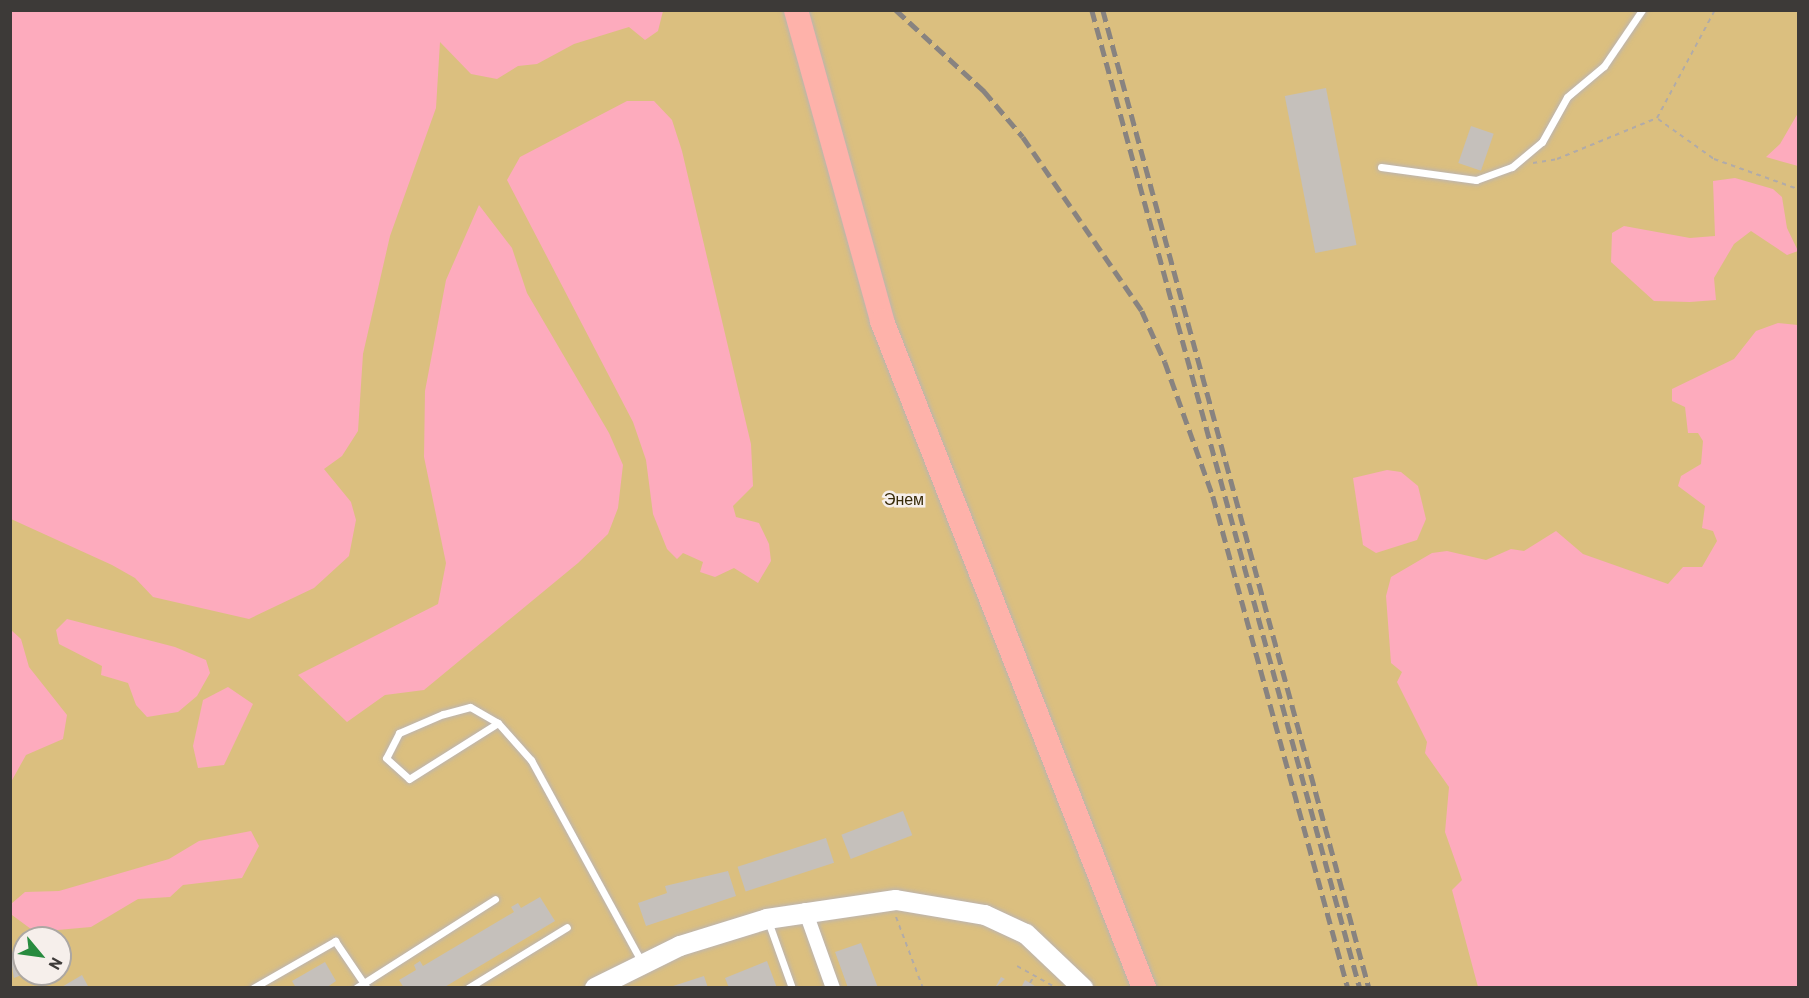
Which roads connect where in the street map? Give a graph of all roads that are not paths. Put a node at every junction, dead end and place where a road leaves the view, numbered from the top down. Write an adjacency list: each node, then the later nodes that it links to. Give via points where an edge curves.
1 (796, 10): 18 (highway, via 882,321)
2 (1642, 10): 3 (lane, via 1604,66 1567,97 1542,141 1512,167 1476,180)
3 (1381, 167)
4 (498, 723): 4 (lane, via 470,707 443,714 399,733 386,758 409,779); 9 (lane, via 531,760)
5 (495, 899): 10 (lane)
6 (805, 910): 7 (street); 16 (street); 17 (street, via 890,901 946,905 1026,934)
7 (767, 919): 9 (street); 15 (lane)
8 (567, 927): 13 (lane)
9 (642, 963): 14 (street)
10 (366, 985): 11 (lane, via 335,941); 12 (lane)
11 (254, 987)
12 (356, 987)
13 (468, 987)
14 (595, 987)
15 (792, 987)
16 (833, 987)
17 (1083, 987)
18 (1143, 987)

